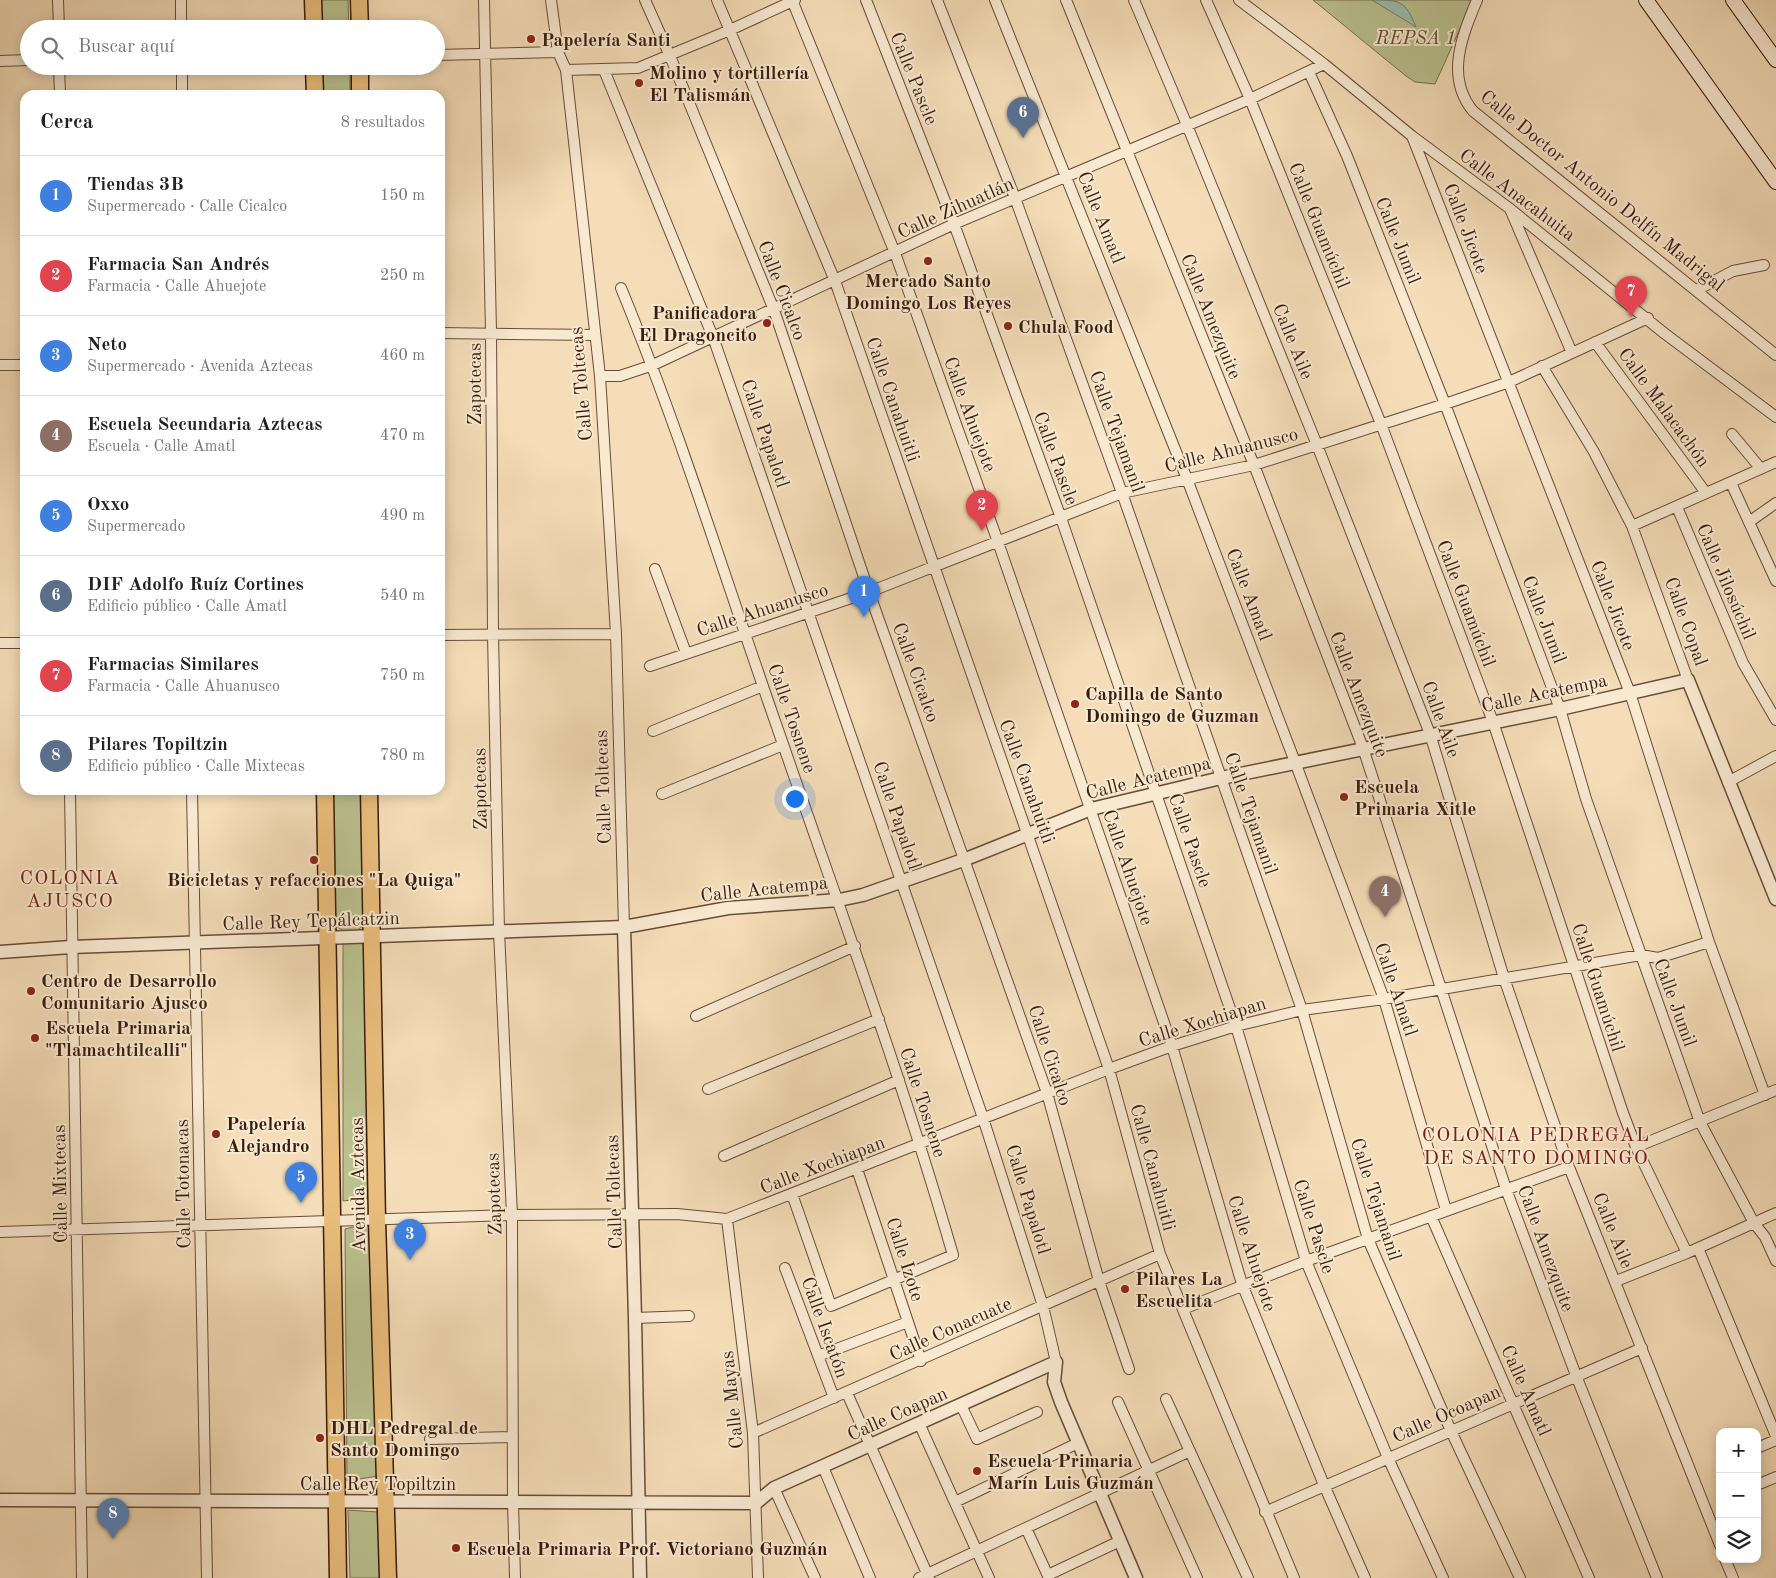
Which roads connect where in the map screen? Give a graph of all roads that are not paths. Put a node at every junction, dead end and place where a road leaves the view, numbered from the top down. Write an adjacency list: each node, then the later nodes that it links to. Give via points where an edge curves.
1 (58, 0): 20 (street)
2 (181, 0): 21 (street)
3 (313, 0): 22 (main road)
4 (359, 0): 23 (main road)
5 (484, 0): 26 (street, Zapotecas)
6 (551, 0): 25 (street, Calle Toltecas)
7 (645, 0): 28 (street, Calle Cicalco)
8 (717, 0): 24 (street, Calle Canahuitli)
9 (793, 0): 24 (street); 53 (street, Calle Ahuejote)
10 (866, 0): 52 (street, Calle Pascle)
11 (936, 0): 50 (street, Calle Tejamanil)
12 (996, 0): 48 (street, Calle Amatl)
13 (1066, 0): 47 (street, Calle Amezquite)
14 (1134, 0): 45 (street, Calle Aile)
15 (1206, 0): 44 (street, Calle Guamúchil)
16 (1240, 0): 32 (street, Calle Anacahuita)
17 (1477, 0): 57 (street, Calle Doctor Antonio Delfín Madrigal, via 1459,52 1458,77 1466,103 1517,148)
18 (1646, 0): 49 (main road)
19 (1733, 0): 30 (main road)
20 (59, 20)
21 (181, 20)
22 (314, 20)
23 (360, 20)
24 (730, 30): 28 (street); 55 (street, Calle Canahuitli)
25 (558, 52): 26 (street); 33 (street, Calle Toltecas)
26 (484, 54): 27 (street); 60 (street, Zapotecas)
27 (445, 55)
28 (670, 56): 34 (street, via 638,68); 58 (street, Calle Cicalco)
29 (20, 60): 31 (street)
30 (1776, 60)
31 (0, 61)
32 (1324, 64): 35 (street, Calle Zihuatlán); 46 (street, Calle Anacahuita)
33 (566, 70): 34 (street); 62 (street, Calle Toltecas)
34 (604, 70): 63 (street, Calle Papalotl)
35 (1309, 72): 44 (street, Calle Zihuatlán); 73 (street, Calle Jumil, via 1347,156)
36 (59, 75): 40 (street)
37 (182, 75): 41 (street)
38 (314, 75): 42 (main road)
39 (360, 75): 43 (main road)
40 (60, 90)
41 (182, 90)
42 (315, 90)
43 (360, 90)
44 (1250, 99): 45 (street, Calle Zihuatlán); 75 (street, Calle Guamúchil)
45 (1187, 125): 47 (street, Calle Zihuatlán); 77 (street, Calle Aile)
46 (1412, 136): 51 (street, Calle Anacahuita); 72 (street, Calle Jicote)
47 (1126, 151): 48 (street, Calle Zihuatlán); 79 (street, Calle Amezquite)
48 (1067, 176): 50 (street, Calle Zihuatlán); 81 (street, Calle Amatl)
49 (1776, 182)
50 (1016, 198): 52 (street, Calle Zihuatlán); 83 (street, Calle Tejamanil)
51 (1509, 208): 59 (street, Calle Anacahuita); 65 (street)
52 (954, 224): 53 (street, Calle Zihuatlán); 87 (street, Calle Pascle)
53 (895, 253): 55 (street, Calle Zihuatlán); 90 (street, Calle Ahuejote)
54 (1764, 265): 57 (street, via 1733,271)
55 (835, 281): 58 (street, Calle Zihuatlán); 91 (street, Calle Canahuitli)
56 (621, 288): 69 (street, Calle Tosnene)
57 (1697, 290): 66 (street, Calle Doctor Antonio Delfín Madrigal)
58 (774, 310): 63 (street, Calle Zihuatlán); 94 (street, Calle Cicalco)
59 (1648, 318): 64 (street, Calle Ahuanusco); 74 (street, Calle Anacahuita)
60 (491, 332): 61 (street); 62 (street); 97 (street, Zapotecas)
61 (445, 333)
62 (595, 334): 71 (street, Calle Toltecas)
63 (713, 337): 69 (street, Calle Zihuatlán); 95 (street, Calle Papalotl)
64 (1595, 342): 65 (street, Calle Ahuanusco); 84 (street, Calle Malacachón)
65 (1572, 353): 70 (street, Calle Ahuanusco)
66 (1776, 355)
67 (0, 365): 68 (street)
68 (20, 365)
69 (653, 365): 71 (street, Calle Zihuatlán, via 620,376); 96 (street, Calle Tosnene)
70 (1542, 366): 72 (street, Calle Ahuanusco); 89 (street, Calle Copal, via 1594,452)
71 (600, 376): 98 (street, Calle Toltecas)
72 (1508, 382): 73 (street, Calle Ahuanusco); 106 (street, Calle Jicote)
73 (1445, 404): 75 (street, Calle Ahuanusco); 107 (street, Calle Jumil)
74 (1776, 417)
75 (1381, 424): 77 (street, Calle Ahuanusco); 109 (street, Calle Guamúchil)
76 (1732, 434): 80 (street)
77 (1318, 445): 79 (street, Calle Ahuanusco); 111 (street, Calle Aile)
78 (1776, 462): 80 (street)
79 (1254, 465): 81 (street, Calle Ahuanusco); 113 (street, Calle Amezquite)
80 (1761, 469): 82 (street)
81 (1187, 479): 83 (street, Calle Ahuanusco); 115 (street, Calle Amatl)
82 (1731, 483): 84 (street); 88 (street)
83 (1122, 493): 87 (street, Calle Ahuanusco); 116 (street, Calle Tejamanil)
84 (1706, 493): 86 (street)
85 (1776, 503): 88 (street)
86 (1677, 507): 89 (street); 108 (street, Calle Jilosúchil, via 1743,663)
87 (1061, 518): 90 (street, Calle Ahuanusco); 118 (street, Calle Pascle)
88 (1749, 522): 93 (street)
89 (1632, 526): 104 (street, Calle Copal)
90 (998, 542): 91 (street, Calle Ahuanusco); 124 (street, Calle Ahuejote)
91 (933, 566): 94 (street, Calle Ahuanusco); 125 (street, Calle Canahuitli)
92 (655, 570): 102 (street)
93 (1776, 581)
94 (869, 592): 95 (street, Calle Ahuanusco); 126 (street, Calle Cicalco)
95 (807, 614): 96 (street, Calle Ahuanusco); 127 (street, Calle Papalotl)
96 (746, 633): 102 (street, Calle Ahuanusco); 105 (street, Calle Tosnene)
97 (493, 634): 98 (street); 99 (street); 131 (street, Zapotecas)
98 (616, 634): 130 (street, Calle Toltecas)
99 (445, 635)
100 (0, 643): 101 (street)
101 (20, 643)
102 (686, 653): 103 (street, Calle Ahuanusco)
103 (650, 666)
104 (1688, 680): 106 (street, Calle Acatempa); 117 (street, Calle Copal)
105 (763, 686): 110 (street); 112 (street, Calle Tosnene)
106 (1630, 694): 107 (street, Calle Acatempa); 135 (street, Calle Jicote)
107 (1560, 709): 109 (street, Calle Acatempa); 139 (street, Calle Jumil, via 1586,799)
108 (1776, 720)
109 (1493, 722): 111 (street, Calle Acatempa); 140 (street, Calle Guamúchil)
110 (653, 731)
111 (1430, 734): 113 (street, Calle Acatempa); 141 (street, Calle Aile)
112 (783, 745): 119 (street); 129 (street, Calle Tosnene)
113 (1363, 748): 115 (street, Calle Acatempa); 142 (street, Calle Amezquite)
114 (1776, 756): 117 (street)
115 (1296, 762): 116 (street, Calle Acatempa); 143 (street, Calle Amatl)
116 (1222, 778): 118 (street, Calle Acatempa); 144 (street, Calle Tejamanil)
117 (1728, 782): 128 (street, Calle Copal)
118 (1157, 793): 124 (street, Calle Acatempa); 147 (street, Calle Pascle)
119 (662, 794)
120 (70, 795): 137 (street, Calle Mixtecas)
121 (192, 795): 134 (street, Calle Totonacas)
122 (325, 795): 133 (main road, Avenida Aztecas)
123 (368, 795): 132 (main road, Avenida Aztecas)
124 (1091, 809): 125 (street, Calle Acatempa); 148 (street, Calle Ahuejote)
125 (1028, 833): 126 (street, Calle Acatempa); 149 (street, Calle Canahuitli)
126 (966, 859): 127 (street, Calle Acatempa); 152 (street, Calle Cicalco)
127 (902, 882): 129 (street, Calle Acatempa); 154 (street, Calle Papalotl)
128 (1776, 899)
129 (839, 900): 130 (street, Calle Acatempa, via 728,908); 136 (street, Calle Tosnene)
130 (624, 927): 131 (street, Calle Rey Tepálcatzin); 165 (street, Calle Toltecas)
131 (499, 931): 132 (street, Calle Rey Tepálcatzin); 166 (street, Zapotecas)
132 (371, 936): 133 (street, Calle Rey Tepálcatzin); 169 (main road, Avenida Aztecas)
133 (328, 939): 134 (street, Calle Rey Tepálcatzin); 170 (main road, Avenida Aztecas)
134 (195, 942): 137 (street, Calle Rey Tepálcatzin); 172 (street, Calle Totonacas)
135 (1709, 942): 139 (street, Calle Xochiapan, via 1658,958); 153 (street, Calle Jicote)
136 (855, 946): 145 (street); 146 (street, Calle Tosnene)
137 (71, 947): 138 (street, Calle Rey Tepálcatzin); 173 (street, Calle Mixtecas)
138 (0, 952)
139 (1641, 955): 140 (street, Calle Xochiapan); 155 (street, Calle Jumil)
140 (1574, 967): 141 (street, Calle Xochiapan); 157 (street, Calle Guamúchil)
141 (1504, 978): 142 (street, Calle Xochiapan); 159 (street, Calle Aile)
142 (1439, 989): 143 (street, Calle Xochiapan); 161 (street, Calle Amezquite)
143 (1384, 999): 144 (street, Calle Xochiapan); 163 (street, Calle Amatl)
144 (1302, 1010): 147 (street, Calle Xochiapan); 175 (street, Calle Tejamanil)
145 (696, 1016)
146 (879, 1019): 150 (street, Calle Tosnene); 151 (street)
147 (1236, 1026): 148 (street, Calle Xochiapan); 179 (street, Calle Pascle)
148 (1172, 1046): 149 (street, Calle Xochiapan); 185 (street, Calle Ahuejote)
149 (1110, 1069): 152 (street, Calle Xochiapan); 178 (street, Calle Canahuitli)
150 (899, 1080): 156 (street, Calle Tosnene); 158 (street)
151 (708, 1089)
152 (1047, 1093): 154 (street, Calle Xochiapan); 183 (street, Calle Cicalco)
153 (1772, 1094): 155 (street)
154 (984, 1118): 156 (street, Calle Xochiapan); 186 (street, Calle Papalotl)
155 (1700, 1122): 157 (street); 171 (street, Calle Jumil)
156 (921, 1144): 160 (street, Calle Xochiapan); 182 (street, Calle Tosnene, via 953,1255)
157 (1636, 1147): 177 (street, Calle Guamúchil)
158 (724, 1156)
159 (1569, 1167): 161 (street); 184 (street, Calle Aile)
160 (857, 1169): 162 (street, Calle Xochiapan); 182 (street, Calle Izote)
161 (1506, 1189): 163 (street); 196 (street, Calle Amezquite)
162 (792, 1194): 168 (street, Calle Xochiapan); 182 (street, via 832,1306)
163 (1446, 1210): 167 (street)
164 (1776, 1213): 171 (street)
165 (632, 1214): 166 (street); 168 (street); 189 (street, Calle Toltecas)
166 (512, 1215): 169 (street); 208 (street, Zapotecas)
167 (1431, 1216): 175 (street); 201 (street, Calle Amatl)
168 (727, 1219): 206 (street, Calle Mayas)
169 (377, 1220): 170 (street); 227 (main road, Avenida Aztecas)
170 (333, 1221): 172 (street); 226 (main road, Avenida Aztecas)
171 (1754, 1222): 176 (street); 180 (street, Calle Jumil)
172 (200, 1226): 173 (street); 225 (street, Calle Totonacas)
173 (77, 1230): 174 (street); 224 (street, Calle Mixtecas)
174 (0, 1232)
175 (1368, 1239): 179 (street); 205 (street, Calle Tejamanil)
176 (1698, 1248): 177 (street); 207 (street)
177 (1687, 1253): 184 (street)
178 (1160, 1254): 183 (street, Calle Conacuate); 187 (street, Calle Canahuitli)
179 (1306, 1261): 185 (street); 215 (street, Calle Pascle)
180 (1776, 1261)
181 (785, 1268): 192 (street, Calle Iscatón)
182 (895, 1281): 190 (street, Calle Izote)
183 (1099, 1281): 186 (street, Calle Conacuate); 195 (street, Calle Cicalco)
184 (1616, 1281): 191 (street, Calle Aile)
185 (1242, 1284): 187 (street); 220 (street, Calle Ahuejote)
186 (1043, 1306): 193 (street, Calle Conacuate); 194 (street, Calle Papalotl)
187 (1183, 1309): 232 (street, Calle Canahuitli)
188 (689, 1316): 189 (street)
189 (635, 1318): 230 (street, Calle Toltecas)
190 (908, 1322): 192 (street); 193 (street, Calle Izote)
191 (1642, 1348): 196 (street, Calle Ocoapan); 234 (street, Calle Aile)
192 (818, 1356): 198 (street, Calle Iscatón)
193 (921, 1360): 197 (street, Calle Conacuate)
194 (1056, 1362): 202 (street, Calle Coapan); 211 (street, Calle Papalotl, via 1054,1382)
195 (1129, 1369)
196 (1577, 1378): 201 (street, Calle Ocoapan); 260 (street, Calle Amezquite)
197 (847, 1393): 198 (street, Calle Conacuate); 212 (street)
198 (834, 1398): 206 (street, Calle Conacuate)
199 (1166, 1399): 214 (street)
200 (1118, 1402): 217 (street)
201 (1514, 1402): 205 (street, Calle Ocoapan); 259 (street, Calle Amatl)
202 (961, 1405): 203 (street, via 977,1439); 204 (street, Calle Coapan)
203 (1037, 1412)
204 (919, 1424): 212 (street, Calle Coapan); 229 (street)
205 (1451, 1431): 215 (street, Calle Ocoapan); 258 (street, Calle Tejamanil)
206 (753, 1433): 231 (street, Calle Mayas)
207 (1776, 1436)
208 (513, 1437): 209 (street); 228 (street, Zapotecas)
209 (430, 1439)
210 (1776, 1440): 213 (street)
211 (1078, 1443): 222 (street, Calle Papalotl); 229 (street)
212 (870, 1446): 216 (street, Calle Coapan); 239 (street)
213 (1761, 1446)
214 (1190, 1451): 217 (street); 254 (street)
215 (1388, 1458): 220 (street, Calle Ocoapan); 257 (street, Calle Pascle)
216 (823, 1467): 221 (street, Calle Coapan); 250 (street)
217 (1149, 1470): 222 (street); 253 (street)
218 (1776, 1477): 219 (street)
219 (1761, 1484)
220 (1324, 1485): 232 (street, Calle Ocoapan); 256 (street, Calle Ahuejote)
221 (774, 1488): 231 (street, Calle Coapan); 238 (street)
222 (1099, 1494): 233 (street); 235 (street, Calle Papalotl)
223 (0, 1500): 224 (street, Calle Rey Topiltzin)
224 (79, 1500): 225 (street, Calle Rey Topiltzin); 241 (street, Calle Mixtecas)
225 (205, 1501): 226 (street, Calle Rey Topiltzin); 242 (street, Calle Totonacas)
226 (336, 1502): 227 (street, Calle Rey Topiltzin); 243 (main road, Avenida Aztecas)
227 (387, 1502): 228 (street, Calle Rey Topiltzin); 244 (main road, Avenida Aztecas)
228 (513, 1502): 230 (street, Calle Rey Topiltzin); 245 (street, Zapotecas)
229 (955, 1502): 236 (street)
230 (639, 1503): 231 (street, Calle Rey Topiltzin); 246 (street, Calle Toltecas)
231 (756, 1503): 247 (street, Calle Mayas)
232 (1265, 1512): 255 (street, Calle Canahuitli)
233 (1026, 1528): 236 (street); 240 (street)
234 (1716, 1535)
235 (1120, 1541): 240 (street); 252 (street, Calle Papalotl)
236 (978, 1551): 239 (street); 251 (street)
237 (1727, 1563): 261 (street)
238 (810, 1568): 248 (street, via 805,1573); 249 (street)
239 (925, 1577)
240 (1048, 1577)
241 (82, 1578)
242 (207, 1578)
243 (338, 1578)
244 (388, 1578)
245 (515, 1578)
246 (640, 1578)
247 (758, 1578)
248 (806, 1578)
249 (815, 1578)
250 (870, 1578)
251 (989, 1578)
252 (1136, 1578)
253 (1197, 1578)
254 (1248, 1578)
255 (1294, 1578)
256 (1365, 1578)
257 (1443, 1578)
258 (1520, 1578)
259 (1589, 1578)
260 (1657, 1578)
261 (1733, 1578)

